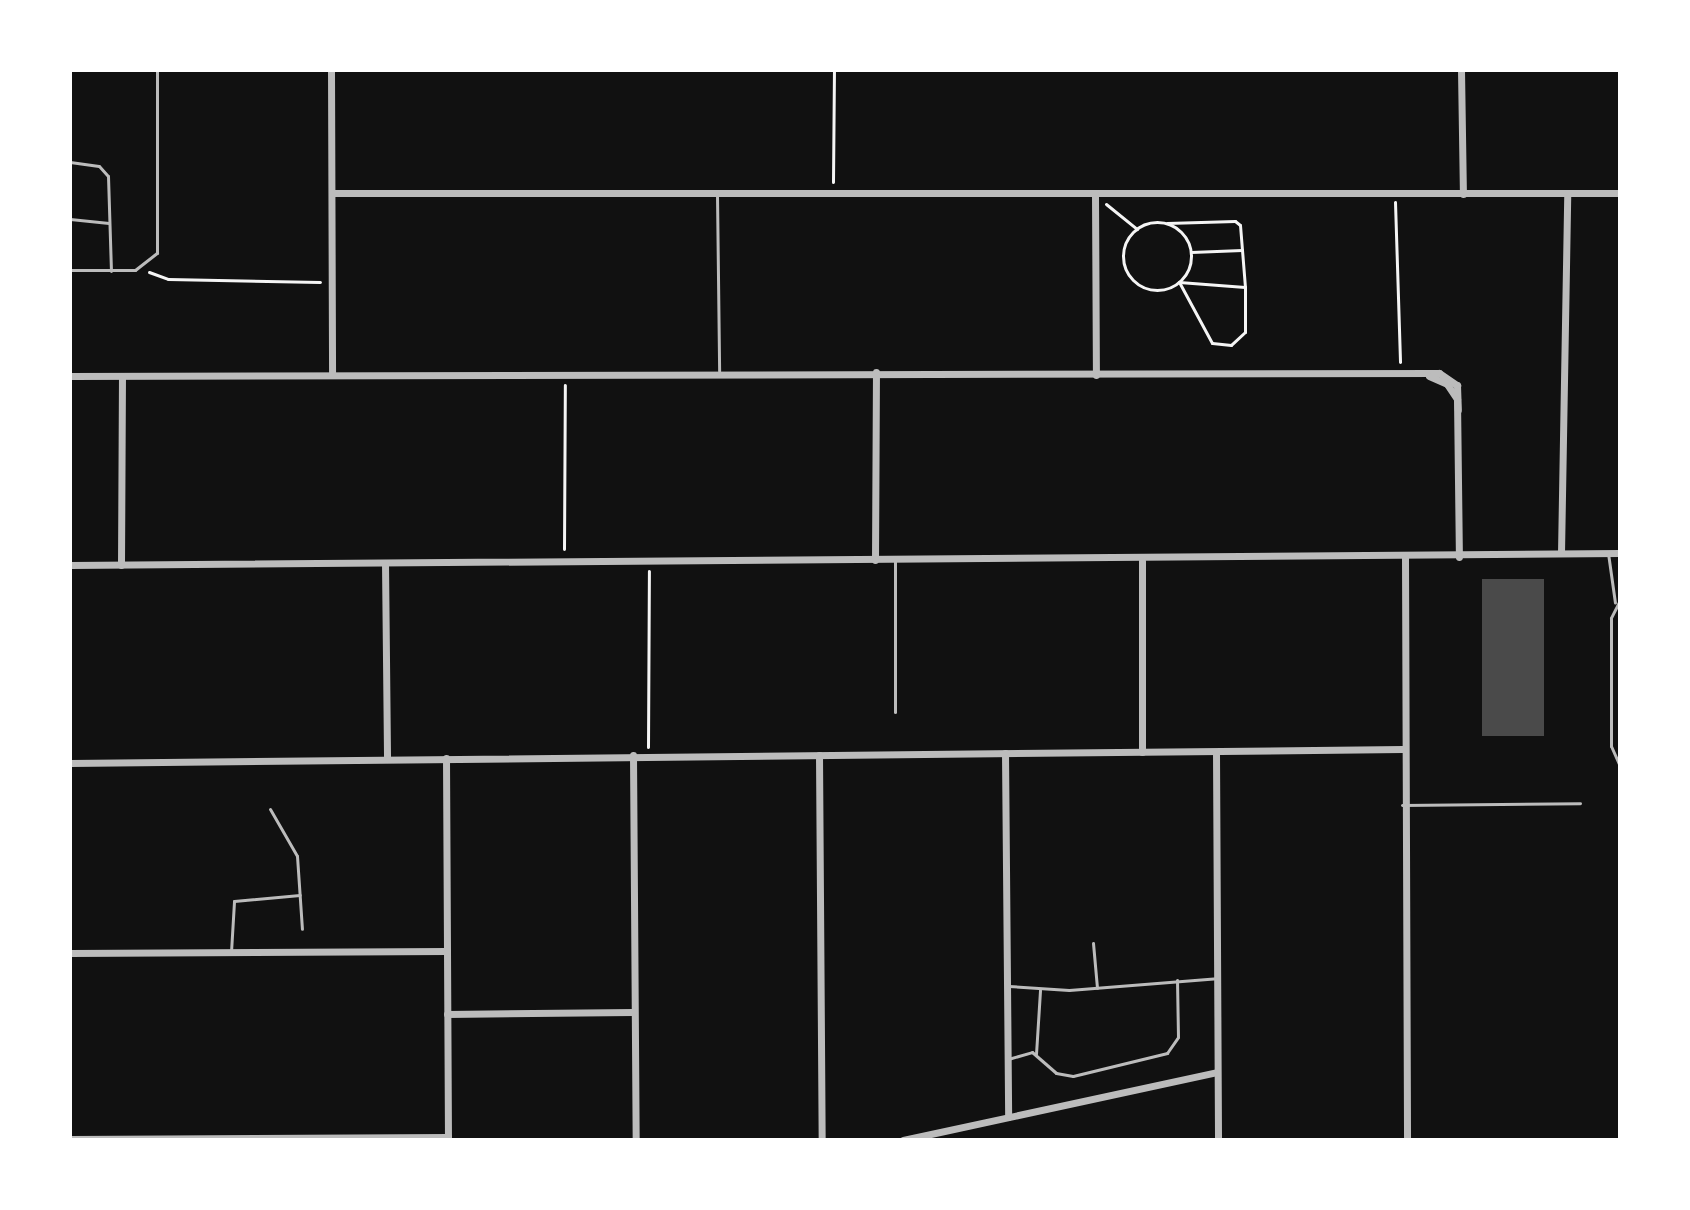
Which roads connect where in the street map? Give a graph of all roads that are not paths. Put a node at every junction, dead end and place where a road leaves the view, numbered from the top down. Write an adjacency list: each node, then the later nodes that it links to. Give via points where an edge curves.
1 (157, 70): 14 (lane, via 160,244 144,267)
2 (331, 70): 6 (street)
3 (1461, 70): 8 (street)
4 (70, 162): 12 (lane, via 105,170)
5 (717, 191): 6 (street); 10 (street); 15 (lane)
6 (332, 193): 17 (street)
7 (1620, 193): 9 (street)
8 (1463, 194): 9 (street); 10 (street)
9 (1567, 194): 21 (street)
10 (1095, 195): 18 (street)
11 (70, 219): 12 (lane)
12 (109, 223): 14 (lane)
13 (70, 270): 14 (lane)
14 (111, 271)
15 (719, 371): 16 (street); 17 (street)
16 (876, 372): 18 (street); 26 (street)
17 (332, 374): 20 (street)
18 (1096, 375): 24 (street, via 1415,373 1447,384 1458,410)
19 (70, 376): 20 (street)
20 (122, 376): 31 (street)
21 (1561, 553): 22 (street); 24 (street)
22 (1608, 553): 23 (street); 33 (lane)
23 (1620, 553)
24 (1459, 557): 25 (street)
25 (1405, 558): 28 (street); 35 (street)
26 (875, 560): 27 (street); 29 (street)
27 (895, 561): 28 (street); 34 (lane)
28 (1142, 561): 36 (street)
29 (385, 563): 31 (street); 42 (street)
30 (70, 565): 31 (street)
31 (121, 565)
32 (1620, 600): 33 (lane)
33 (1615, 603): 44 (lane, via 1611,746)
34 (895, 712)
35 (1403, 749): 37 (street); 46 (street)
36 (1142, 752): 37 (street); 38 (street)
37 (1216, 752): 54 (street)
38 (1005, 753): 40 (street); 56 (street)
39 (633, 755): 40 (street); 41 (street); 59 (street)
40 (819, 755): 69 (street)
41 (446, 758): 42 (street); 51 (street)
42 (387, 759): 43 (street)
43 (70, 763)
44 (1620, 766)
45 (1580, 803): 46 (lane)
46 (1402, 805): 72 (street)
47 (270, 809): 48 (lane, via 295,850)
48 (300, 895): 49 (lane); 52 (lane, via 234,901)
49 (302, 929)
50 (1093, 943): 57 (lane)
51 (447, 951): 52 (street); 60 (street)
52 (231, 952): 53 (street)
53 (70, 953)
54 (1217, 978): 55 (lane); 63 (street)
55 (1177, 980): 57 (lane); 61 (lane, via 1178,1037 1167,1053 1068,1076 1056,1073)
56 (1007, 985): 58 (lane); 62 (street)
57 (1097, 988): 58 (lane)
58 (1040, 989): 61 (lane)
59 (633, 1012): 60 (street); 68 (street)
60 (447, 1014): 65 (street)
61 (1036, 1054): 62 (lane)
62 (1008, 1059): 64 (street)
63 (1217, 1072): 64 (street); 71 (street)
64 (1008, 1117): 70 (street)
65 (448, 1138): 67 (street)
66 (70, 1139): 67 (street)
67 (115, 1139)
68 (636, 1140)
69 (822, 1140)
70 (903, 1140)
71 (1218, 1140)
72 (1407, 1140)

